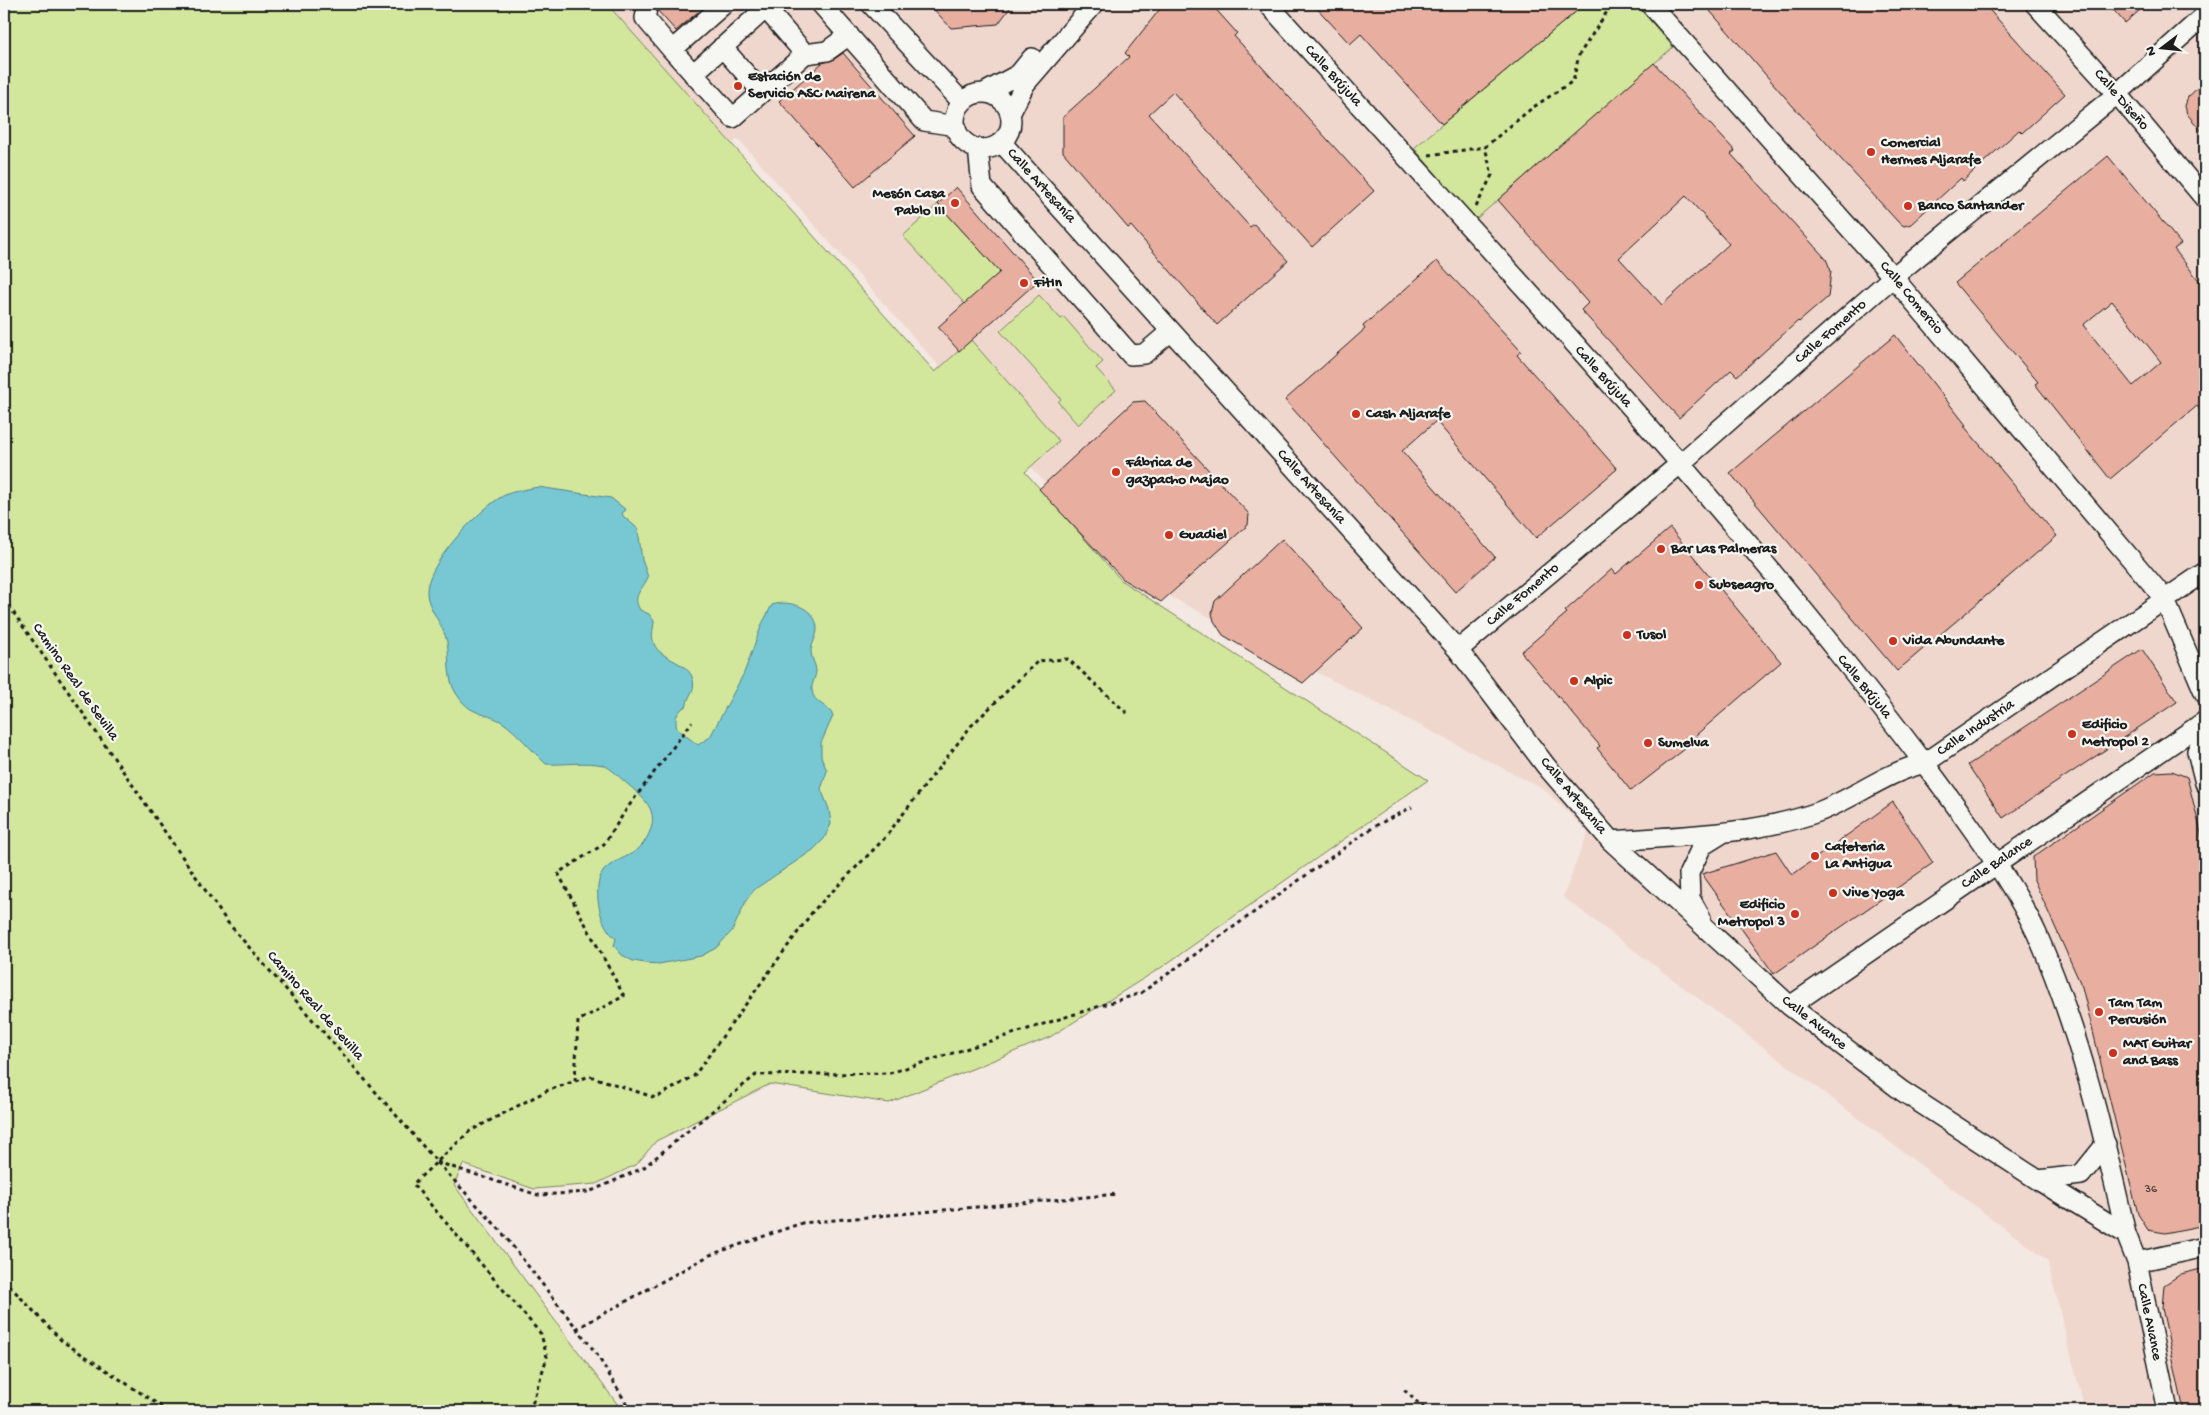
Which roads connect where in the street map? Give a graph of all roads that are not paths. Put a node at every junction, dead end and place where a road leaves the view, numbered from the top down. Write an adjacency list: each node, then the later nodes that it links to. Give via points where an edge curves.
1 (648, 4): 14 (street, via 646,18)
2 (821, 4): 12 (street)
3 (871, 4): 20 (street)
4 (1082, 4): 18 (street, via 1019,74)
5 (1094, 4): 21 (street, via 1025,84)
6 (1268, 4): 28 (street, Calle Brújula)
7 (1650, 4): 26 (street, Calle Comercio)
8 (2035, 4): 19 (street, Calle Diseño)
9 (764, 6): 13 (street); 15 (street)
10 (714, 8): 14 (street)
11 (2205, 15): 19 (street, Calle Fomento)
12 (849, 35): 15 (street, via 827,50); 22 (street, via 924,121)
13 (722, 47): 16 (street); 17 (street)
14 (672, 50): 16 (street)
15 (805, 54): 17 (street)
16 (693, 74): 17 (street, via 733,118)
17 (762, 92)
18 (984, 93): 20 (street); 21 (street, via 1000,99)
19 (2117, 94): 25 (street, Calle Diseño); 26 (street, Calle Fomento)
20 (962, 102): 22 (street, via 957,110)
21 (1010, 114): 23 (street, via 1010,129)
22 (956, 126): 24 (street, via 966,144)
23 (1001, 142): 24 (street, via 993,147); 27 (street, Calle Artesanía)
24 (978, 148): 27 (street, via 982,186 1130,355 1144,354)
25 (2205, 198)
26 (1893, 277): 28 (street, Calle Fomento); 30 (street, Calle Comercio)
27 (1171, 331): 31 (street, Calle Artesanía)
28 (1681, 463): 31 (street, Calle Fomento); 35 (street, Calle Brújula)
29 (2205, 572): 30 (street, Calle Industria)
30 (2164, 598): 32 (street, Calle Comercio); 35 (street, Calle Industria)
31 (1458, 650): 38 (street, Calle Artesanía, via 1546,766)
32 (2205, 694)
33 (2205, 721): 39 (street, Calle Balance)
34 (2205, 734): 36 (street, via 2197,751)
35 (1925, 763): 37 (street, Calle Industria, via 1907,767 1818,812); 39 (street, Calle Avance)
36 (2205, 783)
37 (1724, 832): 38 (street, Calle Industria); 40 (street, Calle Industria, via 1702,846 1689,872 1690,898)
38 (1610, 841): 40 (street, Calle Avance)
39 (1996, 863): 41 (street, Calle Balance); 42 (street, Calle Avance, via 2036,932 2075,1033)
40 (1708, 931): 41 (street, Calle Avance)
41 (1790, 1006): 43 (street, Calle Avance, via 1902,1091)
42 (2106, 1144): 43 (street, via 2081,1174); 44 (street, Calle Avance)
43 (2038, 1180): 44 (street, Calle Avance)
44 (2126, 1234): 46 (street, Calle Avance)
45 (2205, 1247): 46 (street)
46 (2137, 1262): 47 (street, Calle Avance)
47 (2168, 1411)

